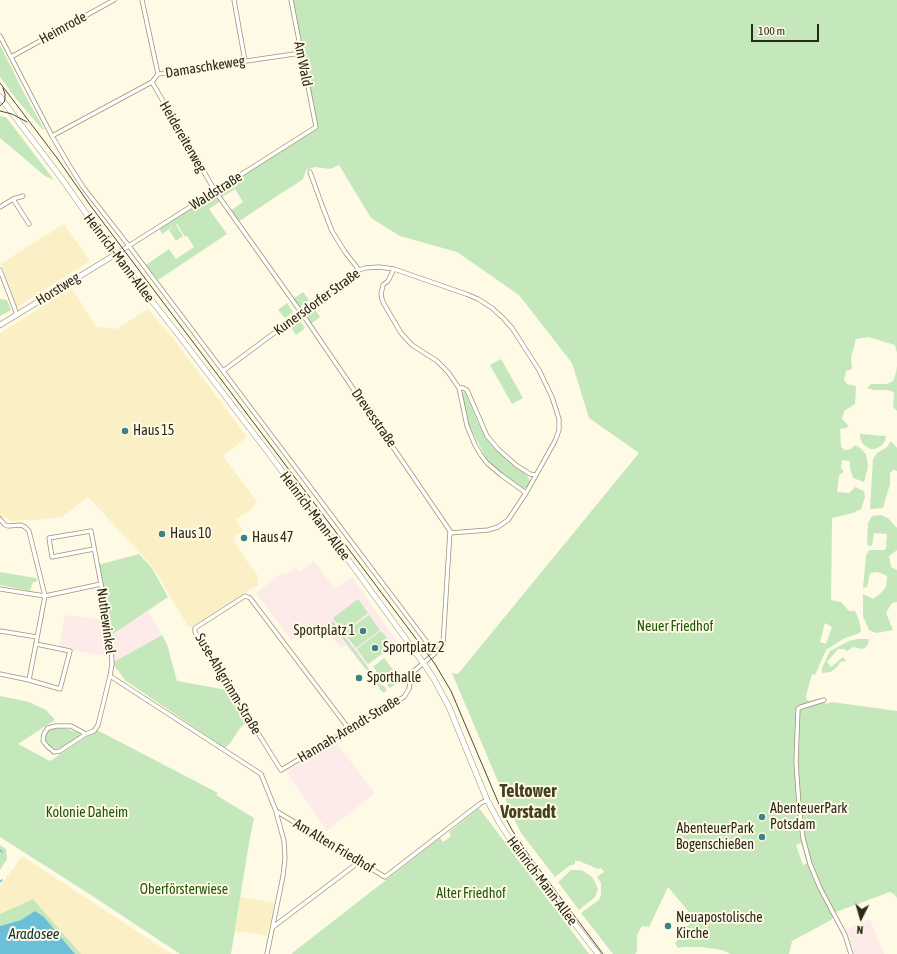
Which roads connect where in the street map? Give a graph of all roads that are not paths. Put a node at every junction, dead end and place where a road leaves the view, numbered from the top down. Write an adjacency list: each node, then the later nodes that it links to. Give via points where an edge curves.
1 (114, 0): 7 (street, Heimrode)
2 (142, 0): 9 (street)
3 (234, 0): 8 (street)
4 (291, 0): 6 (street, Am Wald)
5 (0, 36): 7 (street, Heinrich-Mann-Allee)
6 (301, 53): 8 (street, Damaschkeweg); 12 (street, Am Wald)
7 (11, 57): 13 (street, Heinrich-Mann-Allee)
8 (245, 61): 9 (street, Damaschkeweg)
9 (158, 74): 10 (street, Damaschkeweg)
10 (152, 82): 13 (street, Damaschkeweg); 15 (street, Heidereiterweg)
11 (0, 97): 21 (main road, Heinrich-Mann-Allee)
12 (316, 127): 15 (street, Waldstraße)
13 (52, 136): 20 (street, Heinrich-Mann-Allee, via 83,187)
14 (310, 172): 24 (street, via 332,231)
15 (215, 191): 20 (street, Waldstraße); 25 (street, Drevesstraße)
16 (23, 196): 17 (street)
17 (14, 199): 18 (street); 19 (street)
18 (0, 207)
19 (29, 224)
20 (129, 246): 21 (street, Waldstraße); 28 (street, Heinrich-Mann-Allee)
21 (116, 254): 26 (street, Horstweg); 42 (main road, Heinrich-Mann-Allee, via 267,451)
22 (394, 269): 24 (street, Kunersdorfer Straße, via 379,267); 29 (street, via 382,288 384,304 403,337 444,366); 30 (street, Kunersdorfer Straße, via 471,296 492,308 512,328 539,370 559,419 555,441)
23 (0, 270): 26 (street)
24 (359, 270): 25 (street, Kunersdorfer Straße)
25 (301, 313): 28 (street, Kunersdorfer Straße); 33 (street, Drevesstraße)
26 (16, 316): 27 (street, Horstweg)
27 (0, 325)
28 (223, 371): 41 (street, Heinrich-Mann-Allee)
29 (459, 388): 30 (street, via 467,390 487,436 498,449 516,465); 31 (street, via 467,426 481,455 501,475)
30 (536, 475): 31 (street, Kunersdorfer Straße)
31 (526, 493): 33 (street, Kunersdorfer Straße, via 511,516 498,527)
32 (0, 519): 37 (street, via 4,525 21,525 29,531)
33 (450, 533): 41 (street, via 443,644)
34 (94, 549): 34 (street, Nuthewinkel, via 52,557 48,538 91,531); 35 (street, Nuthewinkel)
35 (101, 584): 37 (street); 44 (street, Nuthewinkel, via 111,645)
36 (0, 589): 37 (street)
37 (45, 596): 39 (street)
38 (0, 631): 39 (street)
39 (37, 637): 40 (street)
40 (36, 644): 45 (street); 45 (street, via 70,651 60,689)
41 (435, 653): 42 (street)
42 (424, 664): 47 (street, Hannah-Arendt-Straße, via 413,672 404,697); 50 (main road, Heinrich-Mann-Allee, via 449,707)
43 (0, 674): 45 (street)
44 (110, 676): 48 (street, Nuthewinkel, via 98,725); 51 (street, via 261,774)
45 (29, 680)
46 (824, 700): 56 (street, via 800,707 798,710 796,762 799,806 803,838 811,867 845,934)
47 (349, 729): 49 (street, Hannah-Arendt-Straße); 49 (street, Suse-Ahlgrimm-Straße, via 250,598 245,596 195,628 194,632)
48 (86, 734): 48 (street, Nuthewinkel, via 71,726 56,726 48,728 43,741 54,752 60,751)
49 (281, 770)
50 (487, 800): 52 (street, Am Alten Friedhof, via 385,877); 55 (main road, Heinrich-Mann-Allee, via 513,844)
51 (276, 811): 52 (street, Am Alten Friedhof); 53 (street, via 284,841 285,858)
52 (359, 862): 53 (street)
53 (273, 927): 54 (street)
54 (267, 954)
55 (598, 954)
56 (851, 954)

